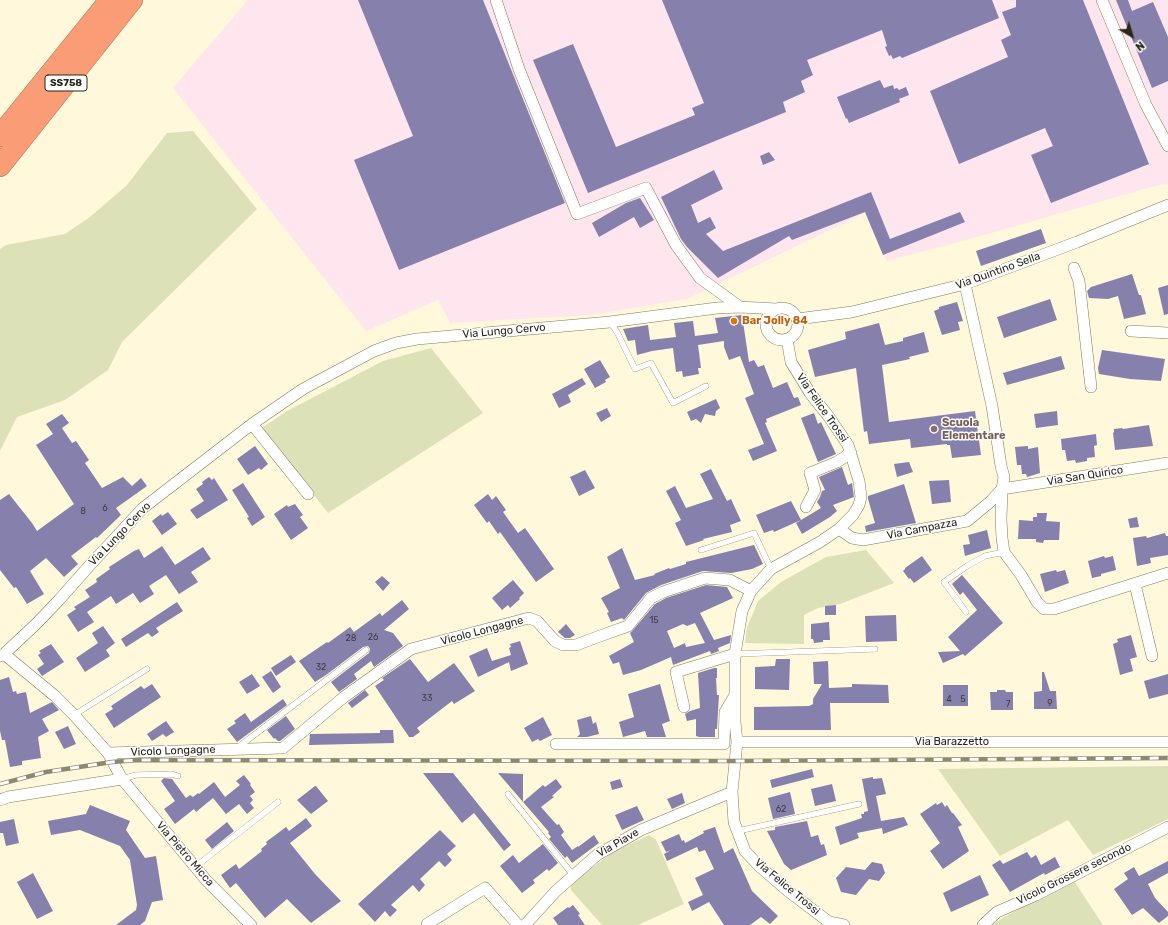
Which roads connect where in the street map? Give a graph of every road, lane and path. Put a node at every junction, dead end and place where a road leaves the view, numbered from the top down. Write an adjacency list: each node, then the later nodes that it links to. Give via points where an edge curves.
1 (110, 0): 5 (highway, SS758)
2 (132, 0): 7 (highway, SS758)
3 (496, 0): 11 (street, via 519,69 578,214 646,188 676,245 700,278)
4 (1102, 0): 6 (street, via 1146,105)
5 (0, 136)
6 (1168, 146)
7 (0, 166)
8 (1168, 205): 10 (street, Via Quintino Sella)
9 (1074, 268): 21 (street, via 1079,281)
10 (965, 284): 14 (street, Via Quintino Sella, via 852,312); 25 (street, via 992,406 1004,477)
11 (740, 307): 12 (street, Via Lungo Cervo); 15 (street, Via Lungo Cervo)
12 (756, 307): 13 (street, Via Lungo Cervo); 16 (street)
13 (776, 309): 14 (street, via 787,308); 16 (street, via 766,318)
14 (797, 319): 19 (street, via 795,334)
15 (610, 322): 20 (lane, via 635,369 651,363 673,403); 22 (street, Via Lungo Cervo, via 417,338 396,343 365,356 303,389)
16 (766, 328): 19 (street, via 776,339)
17 (1131, 331): 18 (street)
18 (1168, 333)
19 (787, 339): 23 (street, Via Felice Trossi, via 791,362)
20 (706, 386)
21 (1091, 387)
22 (252, 424): 26 (street); 39 (street, Via Lungo Cervo, via 143,508 36,624)
23 (851, 453): 27 (street, Via Felice Trossi, via 810,473 815,490); 28 (street, Via Felice Trossi, via 861,497 856,510)
24 (1168, 464): 25 (street, Via San Quirico)
25 (1002, 488): 28 (street, Via Campazza, via 967,521 864,540 852,538); 30 (street)
26 (308, 494)
27 (806, 507)
28 (840, 529): 31 (street, Via Felice Trossi)
29 (701, 550): 31 (lane, via 754,534)
30 (1004, 552): 33 (street, via 1044,609 1054,610); 35 (lane, via 985,556 944,582)
31 (771, 569): 34 (street, Via Felice Trossi)
32 (1168, 573): 33 (street)
33 (1135, 584): 40 (street)
34 (751, 591): 38 (street, Via Felice Trossi, via 742,611); 48 (street, Vicolo Longagne, via 730,580 705,578 651,598 628,626 576,645 563,645 554,641 537,621 529,618 412,649 344,697 283,748)
35 (966, 612)
36 (366, 650): 48 (lane)
37 (876, 650): 38 (lane)
38 (735, 654): 42 (street, Via Felice Trossi); 43 (street, via 676,672)
39 (2, 655): 44 (street, Via Pietro Micca, via 55,696)
40 (1152, 656)
41 (147, 669): 44 (lane)
42 (736, 694): 45 (street, Via Felice Trossi); 47 (street, via 725,712 724,744)
43 (684, 707)
44 (74, 715): 49 (street, Via Pietro Micca)
45 (736, 742): 46 (street, Via Barazzetto); 52 (street, Via Felice Trossi)
46 (1168, 742)
47 (556, 744)
48 (237, 748): 49 (street, Vicolo Longagne)
49 (108, 753): 51 (street, Via Pietro Micca)
50 (178, 776): 51 (lane, via 136,775)
51 (122, 779): 54 (street); 59 (street, Via Pietro Micca)
52 (732, 792): 58 (street, Via Felice Trossi, via 734,822); 60 (street, Via Piave, via 641,830 597,855)
53 (508, 794): 60 (lane)
54 (0, 800)
55 (278, 802): 59 (lane)
56 (859, 804): 58 (lane)
57 (1168, 827): 67 (street, Vicolo Grossere secondo, via 1036,895 997,912)
58 (738, 831): 61 (street, Via Felice Trossi, via 745,851 759,866)
59 (195, 867): 63 (street, Via Pietro Micca)
60 (573, 875): 65 (street, Via Piave)
61 (827, 923): 66 (street, Via Felice Trossi)
62 (427, 924): 64 (street, via 485,888)
63 (251, 925)
64 (518, 925)
65 (525, 925)
66 (844, 925)
67 (983, 925)

